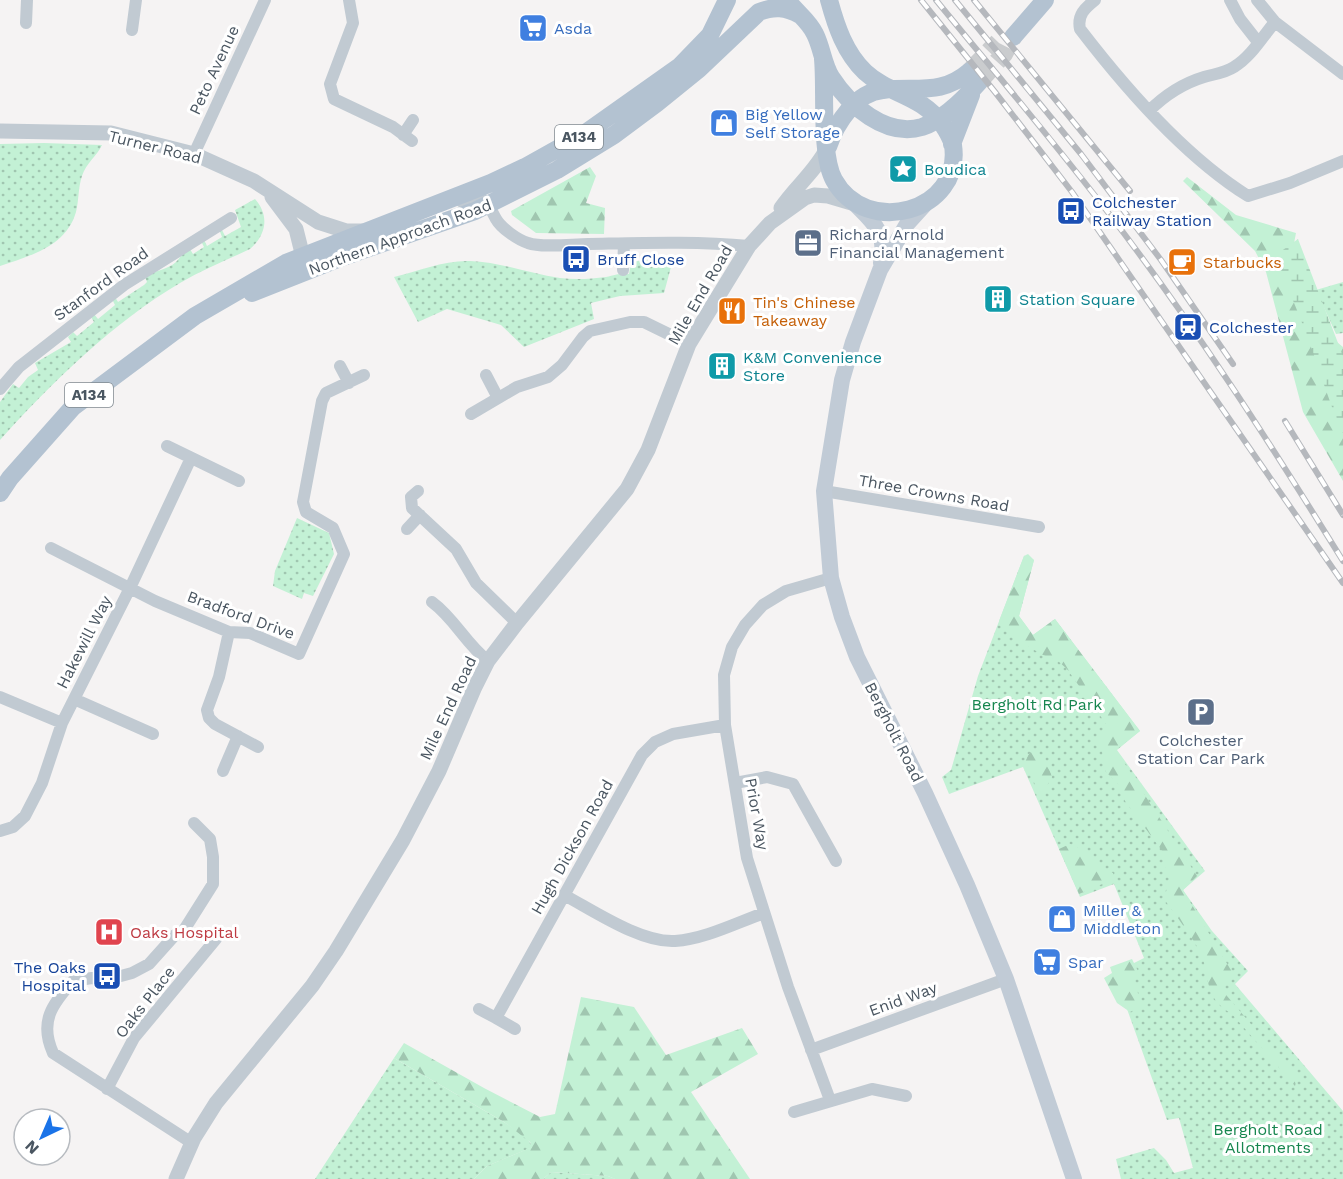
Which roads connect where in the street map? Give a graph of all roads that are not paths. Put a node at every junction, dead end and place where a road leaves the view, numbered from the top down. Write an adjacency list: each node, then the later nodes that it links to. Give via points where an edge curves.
1 (27, 0): 18 (street)
2 (140, 0): 19 (street)
3 (265, 0): 32 (street, Peto Avenue)
4 (349, 0): 28 (street, via 353,23 330,84 334,99 408,138)
5 (721, 0): 20 (street)
6 (727, 0): 20 (main road, Northern Approach Road / A134)
7 (776, 0): 15 (main road, A134)
8 (787, 0): 16 (main road)
9 (829, 0): 25 (main road, via 841,38 854,59 874,79)
10 (1030, 0): 11 (main road, via 1010,32)
11 (1045, 0)
12 (1095, 0): 27 (street, via 1081,13 1080,29)
13 (1230, 0): 21 (street)
14 (1257, 0): 17 (street)
15 (759, 12): 16 (main road, via 785,8); 37 (main road, Northern Approach Road / A134, via 693,74 632,122 557,170)
16 (800, 15): 22 (main road, via 812,29)
17 (1275, 22): 21 (street); 23 (street)
18 (26, 23)
19 (132, 30)
20 (710, 35): 38 (main road, Northern Approach Road / A134, via 673,72 584,134 516,171)
21 (1258, 42): 27 (street, via 1236,66 1183,84)
22 (823, 59): 26 (main road, via 836,84); 31 (main road)
23 (1343, 74)
24 (975, 80): 25 (main road, via 944,87); 30 (main road); 30 (main road, via 962,115)
25 (893, 90): 26 (main road, via 877,91); 30 (main road, via 916,100)
26 (855, 104): 30 (main road, via 871,118 897,128); 31 (main road)
27 (1149, 111): 33 (street, via 1224,181 1248,196)
28 (413, 120)
29 (0, 130): 32 (street, Turner Road, via 111,133)
30 (945, 130): 35 (main road, via 952,161 947,181)
31 (827, 148): 36 (main road, via 834,180); 41 (street, Mile End Road, via 818,165)
32 (194, 154): 34 (street, Turner Road)
33 (1343, 161)
34 (267, 189): 40 (street, Turner Road); 46 (street, Turner Road, via 296,229)
35 (927, 202): 36 (main road, via 886,213); 48 (main road, Bergholt Road, via 906,224)
36 (855, 204): 41 (street, Mile End Road, via 814,195 798,201); 48 (main road, Bergholt Road, via 878,227 883,248)
37 (490, 205): 38 (street, via 476,198); 43 (street, via 503,227 528,243); 45 (main road, Northern Approach Road / A134, via 351,255)
38 (428, 208): 42 (main road, Northern Approach Road / A134)
39 (231, 218): 55 (street, Stanford Road, via 124,285 19,367)
40 (318, 222): 42 (street, Turner Road, via 346,231); 45 (street)
41 (770, 223): 44 (street, Mile End Road)
42 (371, 231): 45 (main road, Northern Approach Road / A134)
43 (624, 244): 44 (street); 47 (street)
44 (748, 246): 50 (street, Mile End Road)
45 (327, 256): 46 (main road, A134); 49 (main road, Northern Approach Road / A134)
46 (303, 257): 49 (main road, Northern Approach Road / A134)
47 (623, 270)
48 (880, 270): 62 (main road, Bergholt Road, via 843,380)
49 (195, 316): 63 (main road, Northern Approach Road / A134, via 74,406)
50 (689, 344): 56 (street, via 644,322 590,331 548,377); 71 (street, Mile End Road, via 648,450 627,489)
51 (340, 366): 54 (street)
52 (364, 375): 54 (street, Bradford Drive)
53 (486, 375): 56 (street)
54 (349, 383): 72 (street, Bradford Drive, via 326,393 322,401 303,502 306,512 333,528 344,554 299,654 250,633)
55 (0, 389)
56 (498, 398): 57 (street)
57 (471, 414)
58 (167, 446): 59 (street)
59 (191, 458): 60 (street); 69 (street, Hakewill Way)
60 (239, 481)
61 (418, 491): 64 (street, via 411,497 412,507)
62 (824, 491): 65 (street, Three Crowns Road); 68 (main road, Bergholt Road)
63 (0, 493)
64 (420, 515): 66 (street); 71 (street, via 456,549 478,586)
65 (1040, 527)
66 (407, 529)
67 (51, 548): 69 (street, Bradford Drive)
68 (831, 578): 77 (street, Prior Way, via 786,591 763,605 745,625 723,675); 89 (main road, Bergholt Road, via 857,657 925,793)
69 (130, 588): 72 (street, Bradford Drive); 75 (street, Hakewill Way)
70 (432, 602): 73 (street)
71 (517, 623): 73 (street, Mile End Road)
72 (229, 632): 79 (street, via 207,710 215,724)
73 (488, 661): 98 (street, Mile End Road, via 403,840 336,951 228,1087)
74 (0, 697): 76 (street)
75 (74, 699): 76 (street, Hakewill Way); 78 (street)
76 (62, 723): 84 (street, Hakewill Way, via 42,783 25,816 13,827)
77 (725, 725): 82 (street, Prior Way); 86 (street, Hugh Dickson Road, via 673,734 642,755)
78 (153, 734)
79 (238, 736): 80 (street); 81 (street)
80 (258, 747)
81 (223, 771)
82 (735, 783): 85 (street, via 767,777 793,784); 87 (street, Prior Way, via 747,858)
83 (194, 823): 94 (street, Oaks Place, via 210,839 213,884 184,930 149,964 132,973 106,980 73,981 57,999 51,1014 47,1040 53,1053)
84 (0, 831)
85 (836, 861)
86 (564, 895): 87 (street, via 645,938 673,941 693,938); 91 (street, Hugh Dickson Road)
87 (764, 913): 93 (street, Prior Way)
88 (216, 939): 94 (street, Oaks Place, via 134,1038)
89 (1006, 979): 93 (street, Enid Way); 100 (main road, Bergholt Road)
90 (479, 1009): 91 (street)
91 (495, 1018): 92 (street)
92 (514, 1029)
93 (812, 1050): 96 (street, Prior Way)
94 (107, 1089): 98 (street, Oaks Place)
95 (906, 1096): 96 (street, via 872,1089)
96 (830, 1100): 97 (street)
97 (794, 1112)
98 (192, 1143): 99 (street, Mile End Road)
99 (176, 1179)
100 (1074, 1179)

